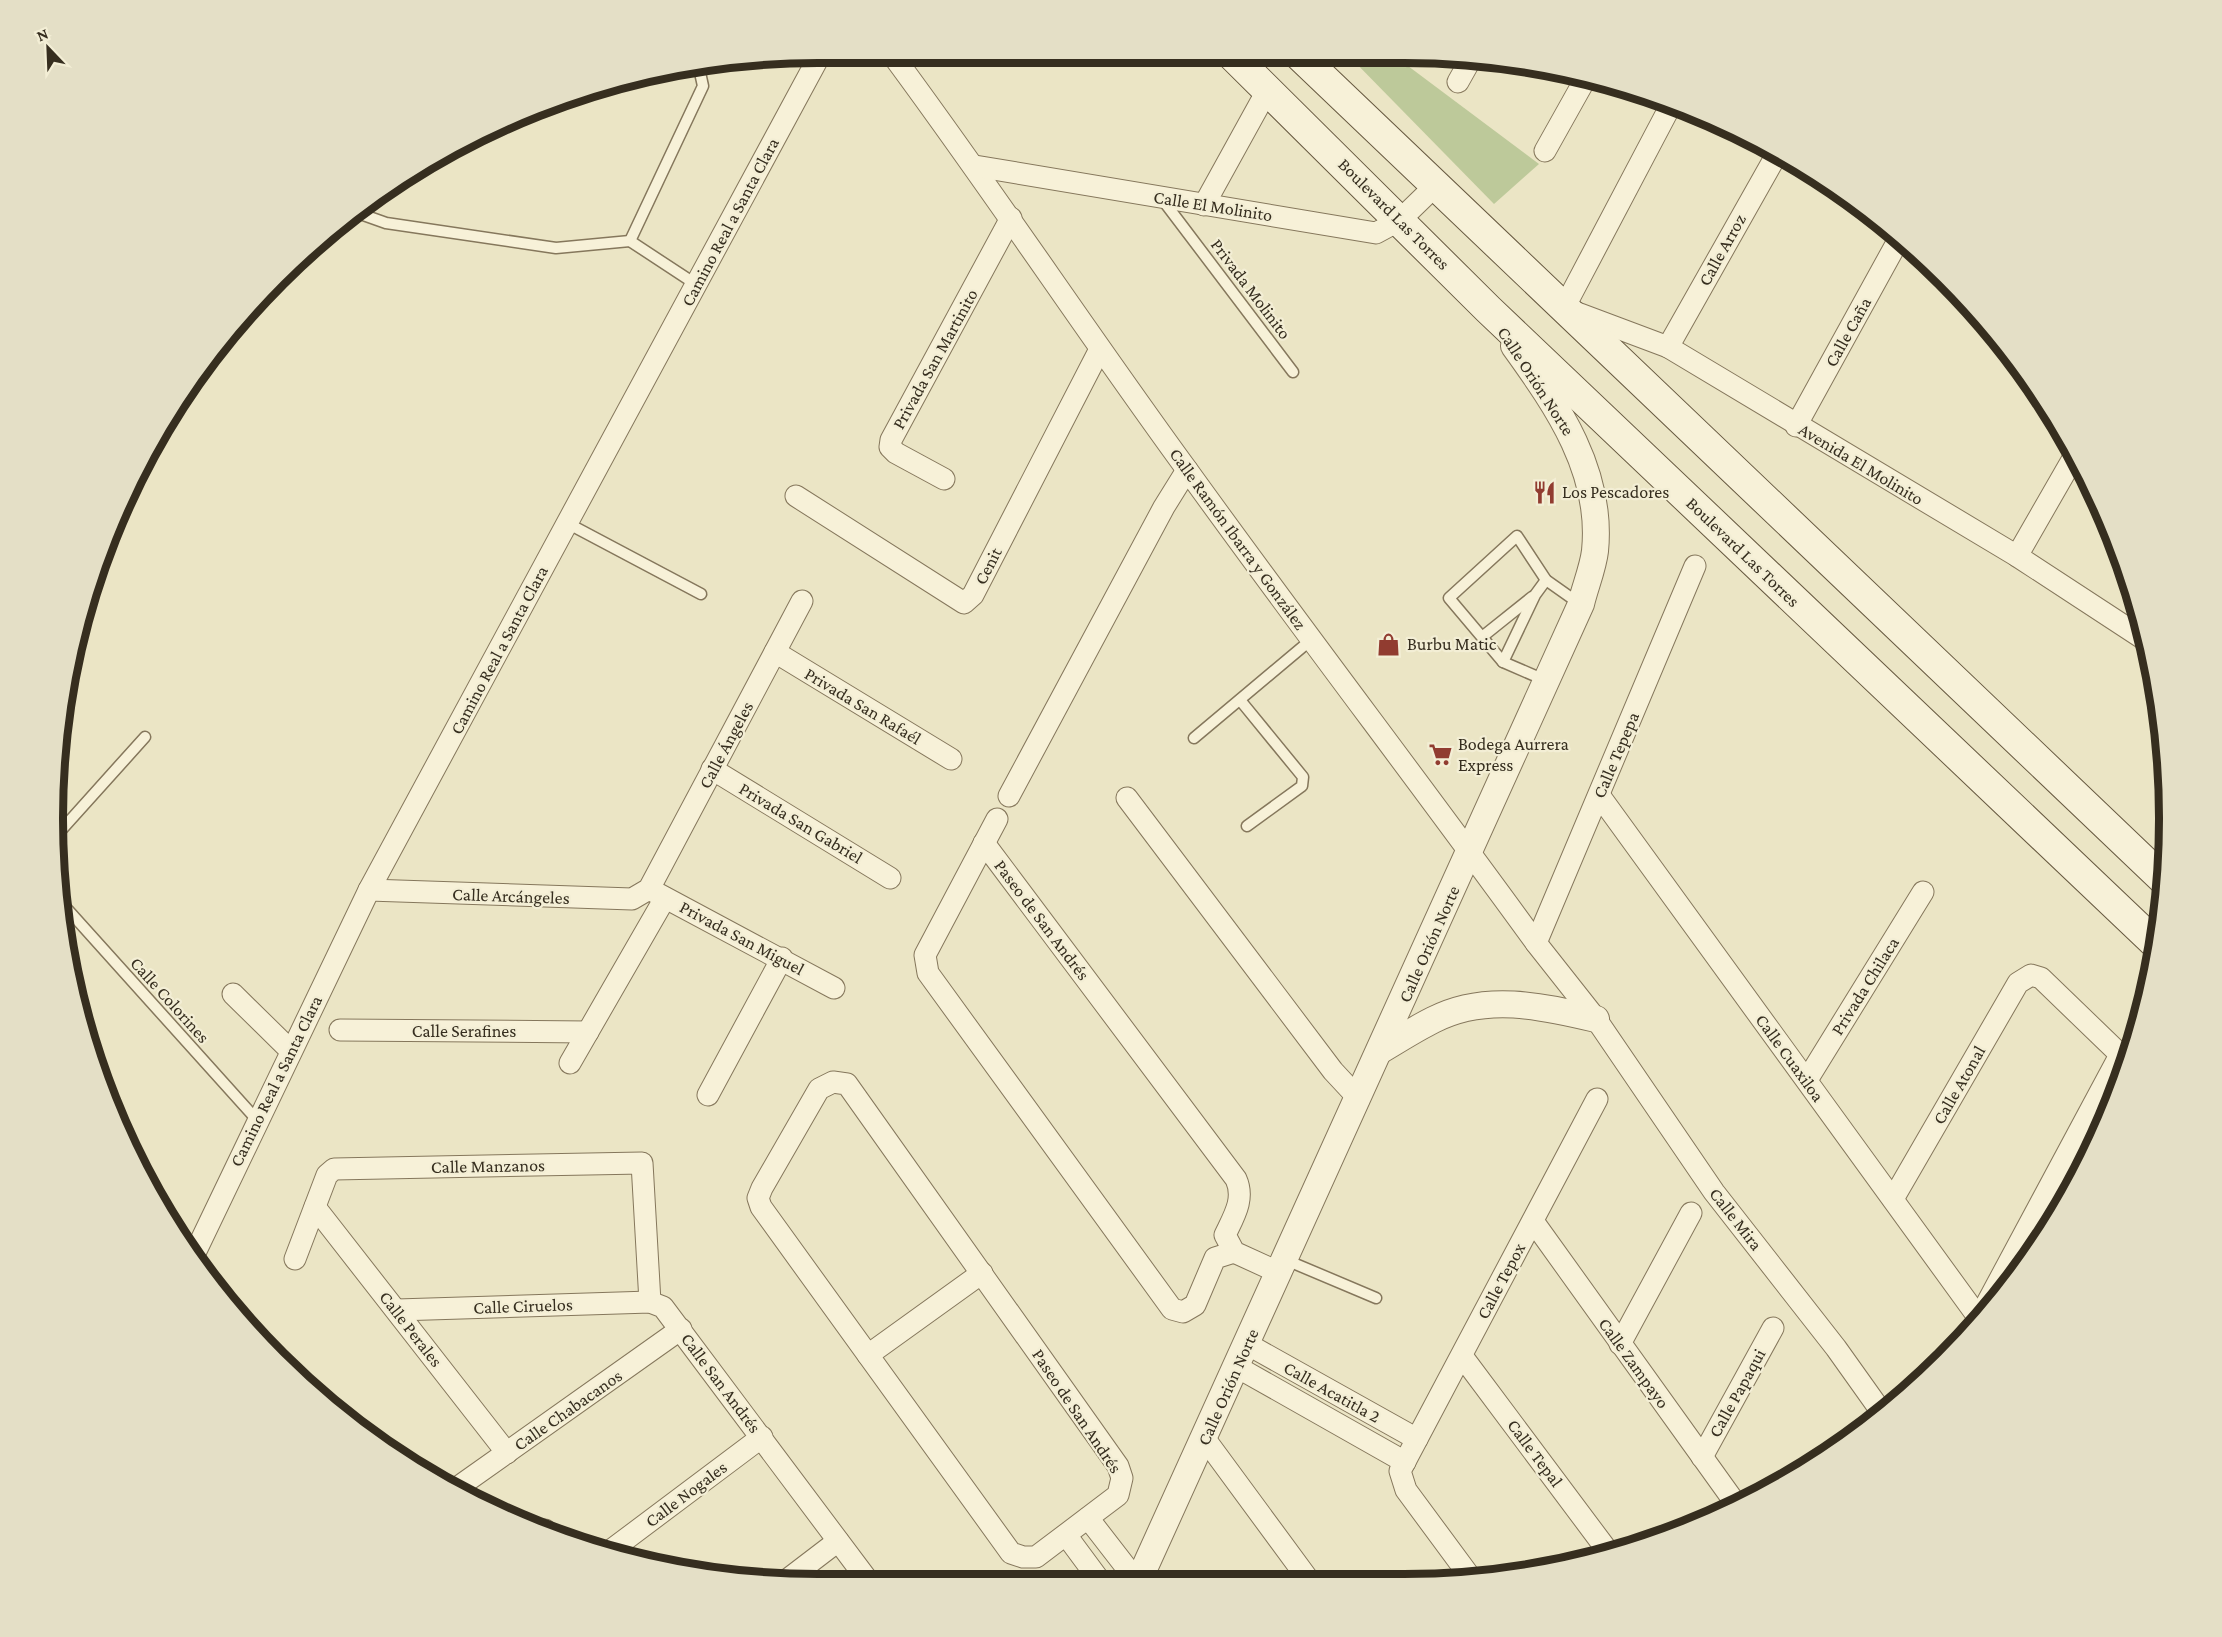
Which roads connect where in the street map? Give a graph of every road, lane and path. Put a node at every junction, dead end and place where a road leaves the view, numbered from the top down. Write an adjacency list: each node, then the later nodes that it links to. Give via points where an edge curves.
1 (815, 63): 22 (street, Camino Real a Santa Clara)
2 (898, 63): 13 (street, Calle Ramón Ibarra y González)
3 (1241, 63): 9 (main road, Boulevard Las Torres)
4 (1307, 63): 14 (main road)
5 (1467, 66): 7 (street)
6 (700, 73): 20 (lane, via 703,86)
7 (1458, 82)
8 (1582, 85): 11 (street)
9 (1268, 89): 16 (street); 19 (main road, Boulevard Las Torres)
10 (1668, 111): 23 (street)
11 (1545, 152)
12 (1774, 160): 25 (street, Calle Arroz)
13 (975, 166): 15 (street, Calle El Molinito); 18 (street, Calle Ramón Ibarra y González)
14 (1435, 186): 19 (street, Calle El Molinito); 23 (main road)
15 (1161, 198): 16 (street, Calle El Molinito); 27 (lane, Privada Molinito)
16 (1204, 205): 19 (street, Calle El Molinito, via 1376,233)
17 (364, 215): 20 (lane, via 386,223 556,248)
18 (1011, 218): 26 (street, Calle Ramón Ibarra y González); 31 (street, Privada San Martinito, via 891,440 890,447 896,453)
19 (1400, 220): 24 (main road, Boulevard Las Torres)
20 (630, 241): 22 (lane)
21 (1896, 245): 28 (street, Calle Caña)
22 (697, 285): 33 (street, Camino Real a Santa Clara)
23 (1564, 308): 25 (street, Avenida El Molinito); 60 (main road)
24 (1488, 309): 40 (street, Calle Orión Norte, via 1563,415 1594,497 1595,551); 66 (main road, Boulevard Las Torres)
25 (1668, 347): 28 (street, Avenida El Molinito)
26 (1100, 349): 30 (street, Calle Ramón Ibarra y González); 32 (street, Cenit, via 973,595 964,603)
27 (1293, 372)
28 (1797, 426): 34 (street, Avenida El Molinito)
29 (2070, 464): 34 (street)
30 (1187, 470): 43 (street, Calle Ramón Ibarra y González); 53 (street)
31 (944, 479)
32 (796, 496)
33 (567, 523): 37 (lane); 62 (street, Camino Real a Santa Clara)
34 (2017, 556): 41 (street, Avenida El Molinito)
35 (1695, 566): 52 (street, Calle Tepepa)
36 (1546, 580): 38 (lane); 40 (lane); 42 (lane, via 1517,536 1449,598)
37 (701, 594)
38 (1535, 595): 42 (lane); 45 (lane)
39 (802, 601): 44 (street, Calle Ángeles)
40 (1581, 604): 46 (street, Calle Orión Norte)
41 (2135, 633)
42 (1482, 637): 45 (lane)
43 (1312, 639): 47 (lane); 59 (street, Calle Ramón Ibarra y González)
44 (775, 652): 50 (street, Privada San Rafaél); 51 (street, Calle Ángeles)
45 (1503, 662): 46 (lane)
46 (1547, 681): 59 (street, Calle Orión Norte)
47 (1240, 700): 49 (lane); 56 (lane, via 1303,777 1302,786)
48 (145, 737): 57 (lane)
49 (1194, 738)
50 (951, 759)
51 (712, 769): 61 (street, Privada San Gabriel); 64 (street, Calle Ángeles)
52 (1599, 795): 67 (street, Calle Tepepa); 78 (street, Calle Cuaxiloa)
53 (1009, 796)
54 (1127, 798): 81 (street, via 1333,1071)
55 (997, 819): 58 (street, Paseo de San Andrés)
56 (1247, 826)
57 (63, 828)
58 (984, 843): 89 (street, Paseo de San Andrés, via 1236,1179 1241,1190 1239,1203); 89 (street, Paseo de San Andrés, via 924,955 927,973 1172,1309 1183,1312 1195,1305)
59 (1470, 853): 67 (street, Calle Ramón Ibarra y González); 74 (street, Calle Orión Norte)
60 (2157, 873)
61 (890, 878)
62 (369, 890): 64 (street, Calle Arcángeles, via 632,899); 75 (street, Camino Real a Santa Clara)
63 (1923, 892): 78 (street, Privada Chilaca)
64 (657, 893): 68 (street, Privada San Miguel); 73 (street, Calle Ángeles)
65 (68, 910): 83 (lane, Calle Colorines)
66 (2149, 938)
67 (1536, 943): 71 (street, Calle Ramón Ibarra y González)
68 (782, 958): 69 (street, Privada San Miguel); 80 (street)
69 (834, 988)
70 (233, 994): 75 (street)
71 (1596, 1018): 74 (street, via 1539,1005 1487,1004 1435,1018); 104 (street, Calle Mira, via 1714,1192)
72 (340, 1030): 73 (street, Calle Serafines)
73 (588, 1032): 77 (street, Calle Ángeles)
74 (1381, 1050): 81 (street, Calle Orión Norte)
75 (291, 1051): 83 (street, Camino Real a Santa Clara)
76 (2121, 1055): 84 (street, Calle Atonal, via 2041,978 2031,975 2018,983)
77 (570, 1063)
78 (1807, 1080): 84 (street, Calle Cuaxiloa)
79 (2108, 1089): 93 (street)
80 (708, 1095)
81 (1359, 1099): 91 (street, Calle Orión Norte)
82 (1597, 1100): 87 (street, Calle Tepox)
83 (257, 1120): 88 (street, Camino Real a Santa Clara)
84 (1893, 1199): 97 (street, Calle Cuaxiloa)
85 (315, 1207): 90 (street); 95 (street, Calle Manzanos, via 327,1175 334,1169 642,1163); 96 (street, Calle Perales)
86 (1691, 1213): 100 (street)
87 (1533, 1221): 100 (street, Calle Zampayo); 103 (street, Calle Tepox)
88 (197, 1248)
89 (1225, 1249): 91 (street)
90 (296, 1259)
91 (1283, 1267): 94 (lane); 102 (street, Calle Orión Norte)
92 (982, 1273): 101 (street); 101 (street, Paseo de San Andrés, via 847,1084 833,1082 819,1089 758,1198); 113 (street, Paseo de San Andrés, via 1118,1466 1122,1478 1119,1495)
93 (2004, 1276)
94 (1376, 1298)
95 (650, 1302): 96 (street, Calle Ciruelos); 99 (street, Calle San Andrés, via 663,1307)
96 (397, 1310): 108 (street, Calle Perales)
97 (1975, 1313)
98 (1773, 1328): 109 (street, Calle Papaqui)
99 (681, 1329): 105 (street, Calle San Andrés); 108 (street, Calle Chabacanos)
100 (1620, 1344): 109 (street, Calle Zampayo)
101 (868, 1355): 114 (street, Paseo de San Andrés, via 1011,1552 1036,1557)
102 (1242, 1356): 106 (street, Calle Orión Norte); 107 (street, Calle Acatitla 2); 110 (street, Calle Acatitla 2)
103 (1462, 1356): 107 (street, Calle Tepox); 117 (street, Calle Tepal)
104 (1878, 1406)
105 (762, 1437): 115 (street, Calle San Andrés); 116 (street, Calle Nogales)
106 (1204, 1439): 123 (street, Calle Orión Norte); 124 (street)
107 (1417, 1439): 110 (street, Calle Tepox)
108 (507, 1453): 111 (street, Calle Chabacanos)
109 (1702, 1457): 112 (street, Calle Zampayo)
110 (1405, 1462): 118 (street, via 1400,1471 1406,1490)
111 (462, 1484)
112 (1732, 1499)
113 (1088, 1518): 114 (street, Paseo de San Andrés); 122 (street)
114 (1066, 1535): 121 (street)
115 (838, 1540): 119 (street); 120 (street, Calle San Andrés)
116 (617, 1546)
117 (1604, 1546)
118 (1466, 1571)
119 (796, 1573)
120 (863, 1574)
121 (1095, 1574)
122 (1133, 1574)
123 (1141, 1574)
124 (1304, 1574)

